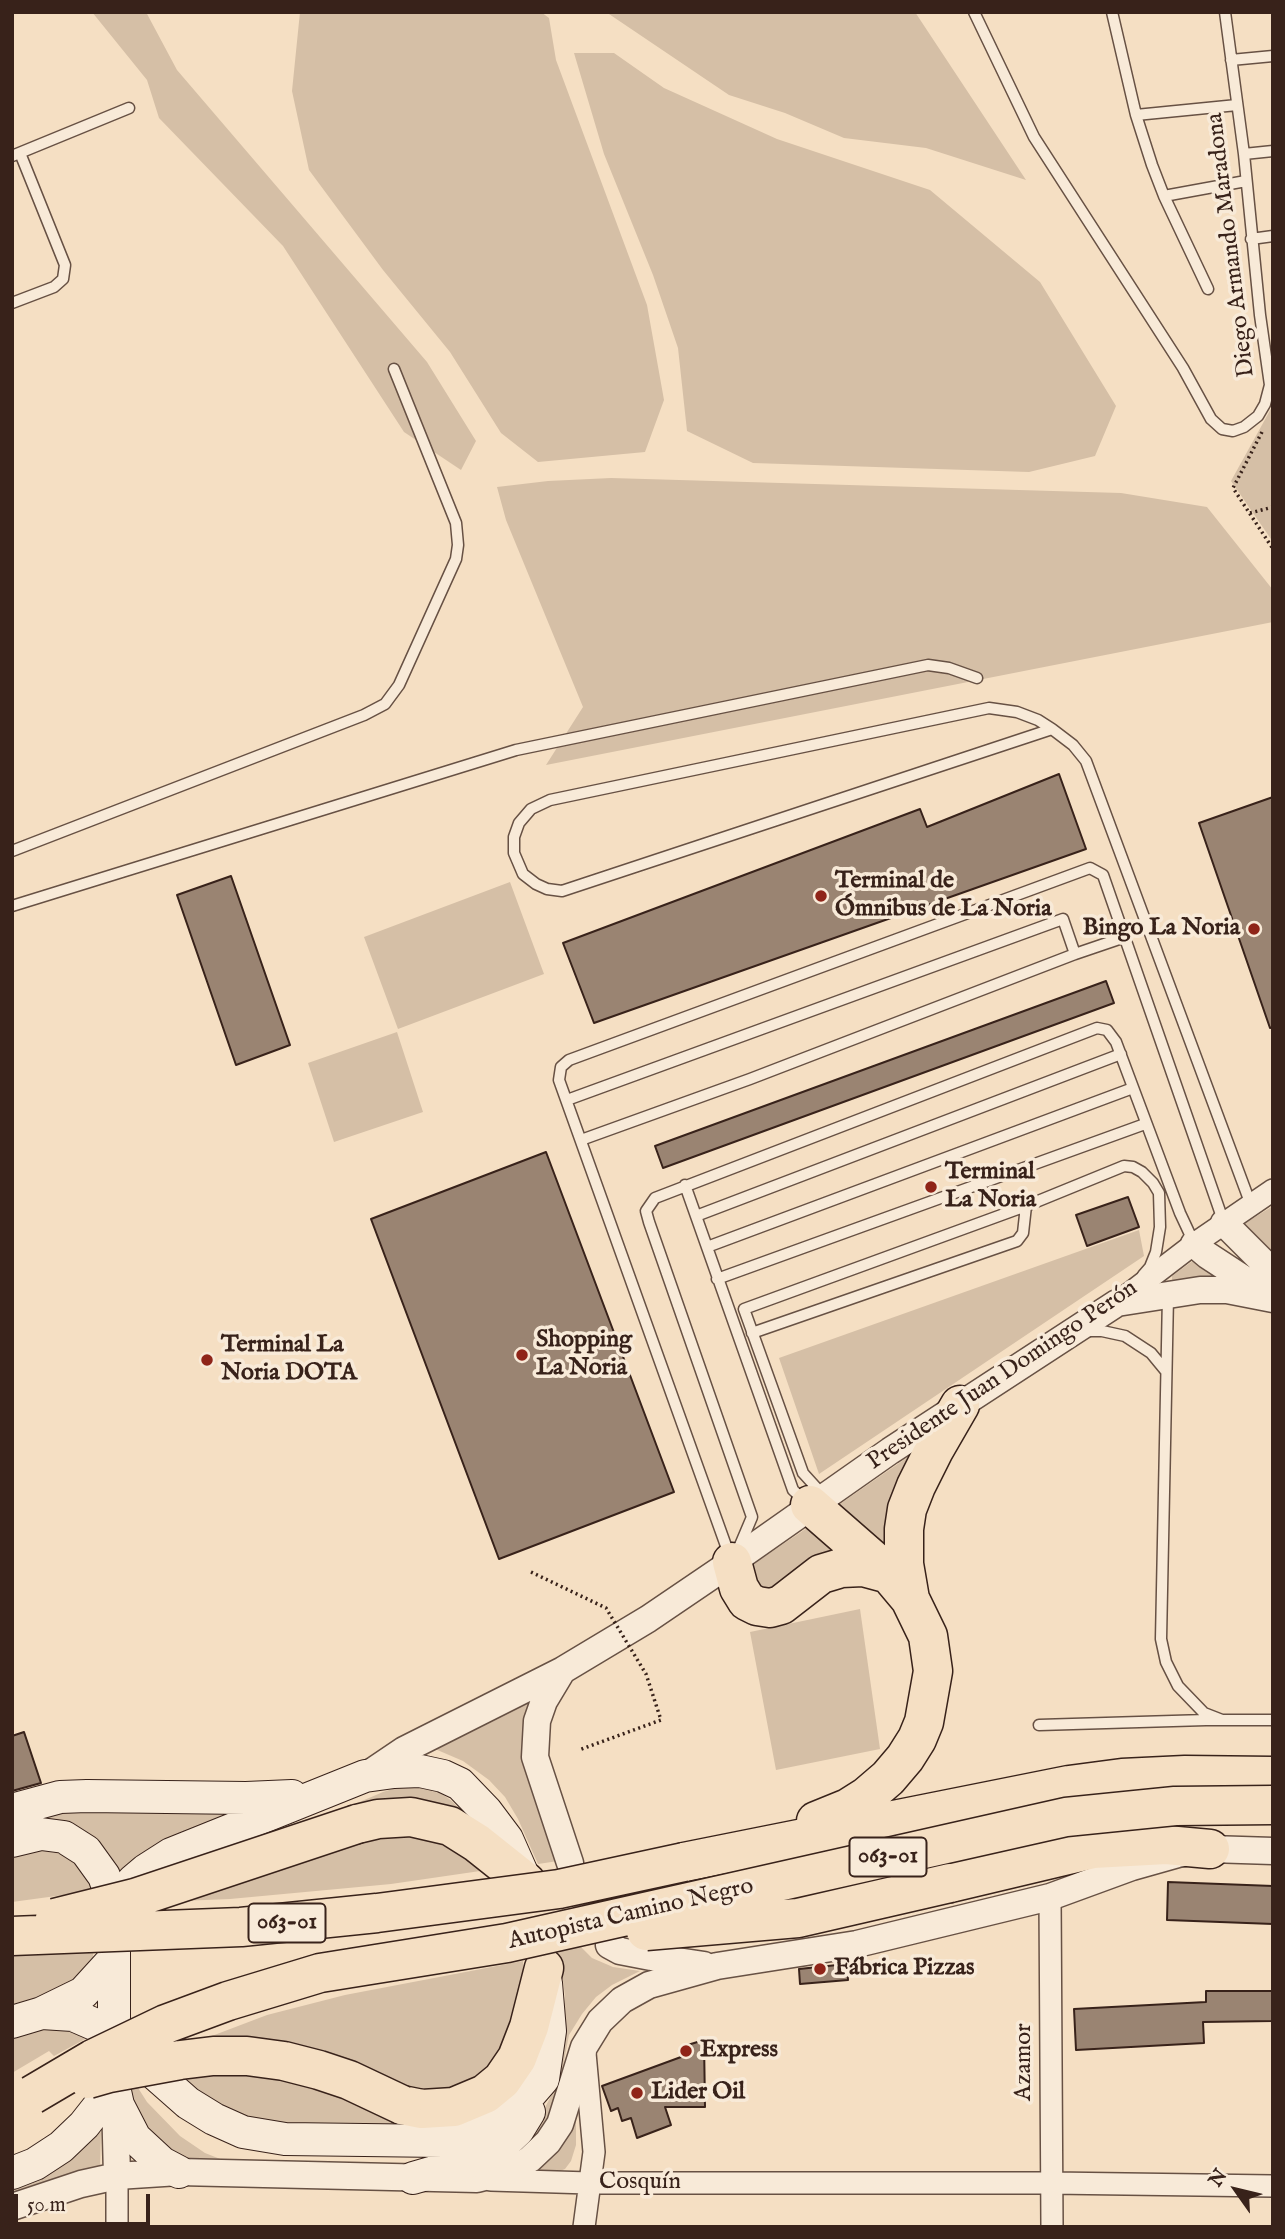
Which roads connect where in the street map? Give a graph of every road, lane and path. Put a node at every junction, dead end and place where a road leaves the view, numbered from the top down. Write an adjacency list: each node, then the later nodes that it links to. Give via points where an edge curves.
1 (974, 12): 19 (lane, Diego Armando Maradona, via 1034,137 1211,419 1222,429 1244,427 1265,404 1270,385)
2 (1112, 12): 8 (lane)
3 (1225, 12): 5 (lane, Diego Armando Maradona)
4 (1273, 56): 5 (lane)
5 (1231, 60): 6 (lane, Diego Armando Maradona)
6 (1237, 105): 8 (lane); 11 (lane, Diego Armando Maradona)
7 (129, 108): 10 (lane)
8 (1136, 115): 13 (lane)
9 (1273, 151): 11 (lane)
10 (16, 154): 17 (lane, via 65,265 63,279 54,287)
11 (1244, 154): 12 (lane, Diego Armando Maradona)
12 (1246, 181): 13 (lane); 15 (lane, Diego Armando Maradona)
13 (1164, 196): 16 (lane)
14 (1273, 236): 15 (lane)
15 (1251, 239): 19 (lane, Diego Armando Maradona)
16 (1208, 289)
17 (12, 303)
18 (1273, 314): 19 (lane)
19 (1260, 315)
20 (394, 369): 27 (lane, via 457,523 458,545 456,559 399,685 385,704)
21 (1267, 422): 23 (path, via 1233,488)
22 (1273, 507): 23 (path)
23 (1250, 513): 24 (path)
24 (1273, 549)
25 (977, 678): 28 (lane, via 928,665 516,750)
26 (1052, 729): 26 (lane, via 1017,712 989,708 550,800 531,809 519,823 514,853 523,874 547,889 562,891); 38 (lane, via 1086,761)
27 (12, 851)
28 (12, 906)
29 (1125, 937): 30 (lane); 33 (lane, via 1103,875 1090,868 569,1060 561,1067 559,1080); 41 (lane)
30 (1075, 954): 33 (lane, via 1063,919); 35 (lane)
31 (1121, 1055): 32 (lane); 36 (lane, via 1107,1031 1097,1028); 40 (lane)
32 (1133, 1088): 34 (lane); 43 (lane)
33 (567, 1100): 35 (lane)
34 (1145, 1124): 42 (lane); 45 (lane)
35 (581, 1140): 54 (lane)
36 (685, 1185): 40 (lane); 54 (lane, via 654,1198 646,1211 752,1517)
37 (1273, 1190): 38 (street, Presidente Juan Domingo Perón)
38 (1251, 1205): 41 (street, Presidente Juan Domingo Perón)
39 (1026, 1206): 48 (lane, via 1124,1166 1142,1171 1158,1193 1156,1252 1150,1267); 50 (lane, via 1023,1233 1017,1241); 50 (lane, via 744,1309)
40 (696, 1216): 43 (lane)
41 (1224, 1223): 42 (street, Presidente Juan Domingo Perón); 44 (street)
42 (1194, 1244): 47 (street); 48 (street, Presidente Juan Domingo Perón)
43 (707, 1247): 45 (lane)
44 (1273, 1272)
45 (717, 1279): 53 (lane, via 793,1490)
46 (1168, 1294): 47 (street, via 1227,1290); 48 (street); 51 (lane)
47 (1273, 1298)
48 (1117, 1303): 49 (street, Presidente Juan Domingo Perón)
49 (1073, 1331): 51 (lane, via 1125,1336 1151,1353); 52 (street, Presidente Juan Domingo Perón)
50 (752, 1333): 53 (lane)
51 (1165, 1370): 58 (lane, via 1161,1639 1178,1685 1204,1713)
52 (960, 1405): 53 (street, Presidente Juan Domingo Perón); 56 (highway, via 907,1509)
53 (817, 1501): 54 (street, Presidente Juan Domingo Perón); 56 (highway)
54 (732, 1562): 56 (highway, via 747,1601 770,1608 781,1605 821,1574 841,1567 863,1567); 57 (street, Presidente Juan Domingo Perón)
55 (531, 1572): 61 (path, bridge, via 606,1608 646,1674 661,1720)
56 (900, 1586): 70 (highway, via 928,1636 931,1692 917,1739 888,1778 848,1808 819,1820)
57 (563, 1670): 62 (street, Presidente Juan Domingo Perón, via 404,1750); 71 (street, via 537,1721 535,1757)
58 (1223, 1720): 59 (lane); 60 (lane)
59 (1273, 1720)
60 (1039, 1725)
61 (579, 1749)
62 (365, 1776): 64 (main road); 72 (main road, via 420,1771 460,1784 507,1839)
63 (1273, 1776): 70 (highway, Autopista Camino Negro / 063-01, via 1122,1778 1069,1784)
64 (318, 1794): 66 (main road, via 60,1797); 74 (main road, via 194,1843 154,1864 133,1881)
65 (1273, 1805): 78 (highway, Autopista Camino Negro / 063-01, bridge, via 1175,1806 1066,1817)
66 (12, 1810)
67 (12, 1841): 74 (main road, via 41,1834 78,1844 104,1876)
68 (1210, 1849): 69 (street); 73 (street, via 1156,1860); 78 (highway, bridge, via 1166,1845 1093,1849 798,1918)
69 (1273, 1851)
70 (684, 1862): 76 (highway, Autopista Camino Negro / 063-01, bridge, via 559,1889 377,1913 241,1927)
71 (570, 1863)
72 (526, 1882): 75 (highway, bridge, via 450,1826 411,1817 378,1819 135,1898)
73 (1050, 1897): 80 (street, via 857,1944); 93 (street, Azamor)
74 (114, 1922): 79 (main road)
75 (12, 1928)
76 (12, 1936)
77 (609, 1945): 80 (street, via 620,1951)
78 (531, 1956): 84 (main road, via 548,1995 550,2031); 86 (highway, Autopista Camino Negro / 063-01, bridge, via 320,1973 154,2030); 86 (highway, bridge, via 530,2027 517,2058 485,2094 454,2107 401,2105 319,2070 247,2056 191,2059 109,2073)
79 (114, 1959): 81 (main road, via 83,1993); 82 (main road)
80 (717, 1966): 83 (street, via 649,1985 622,2000 600,2021)
81 (27, 2017): 82 (main road, via 58,2013 89,2020)
82 (115, 2037): 84 (main road, via 188,2103 214,2119 243,2132 285,2139 461,2139 500,2121); 85 (main road)
83 (584, 2047): 91 (street, via 561,2124 548,2142 512,2170); 92 (street, via 594,2138)
84 (543, 2079): 90 (main road, via 518,2130 500,2147 475,2160)
85 (114, 2087): 87 (main road, via 61,2147); 88 (main road, via 135,2138); 89 (street)
86 (22, 2101)
87 (24, 2169)
88 (179, 2172): 89 (street, Cosquín); 90 (street, Cosquín)
89 (117, 2176): 95 (street, Cosquín); 96 (street)
90 (413, 2178): 91 (street, Cosquín)
91 (477, 2179): 92 (street, Cosquín)
92 (589, 2183): 93 (street, Cosquín); 97 (street)
93 (1052, 2183): 94 (street, Cosquín); 98 (street, Azamor)
94 (1273, 2186)
95 (12, 2207)
96 (117, 2227)
97 (584, 2227)
98 (1052, 2227)

